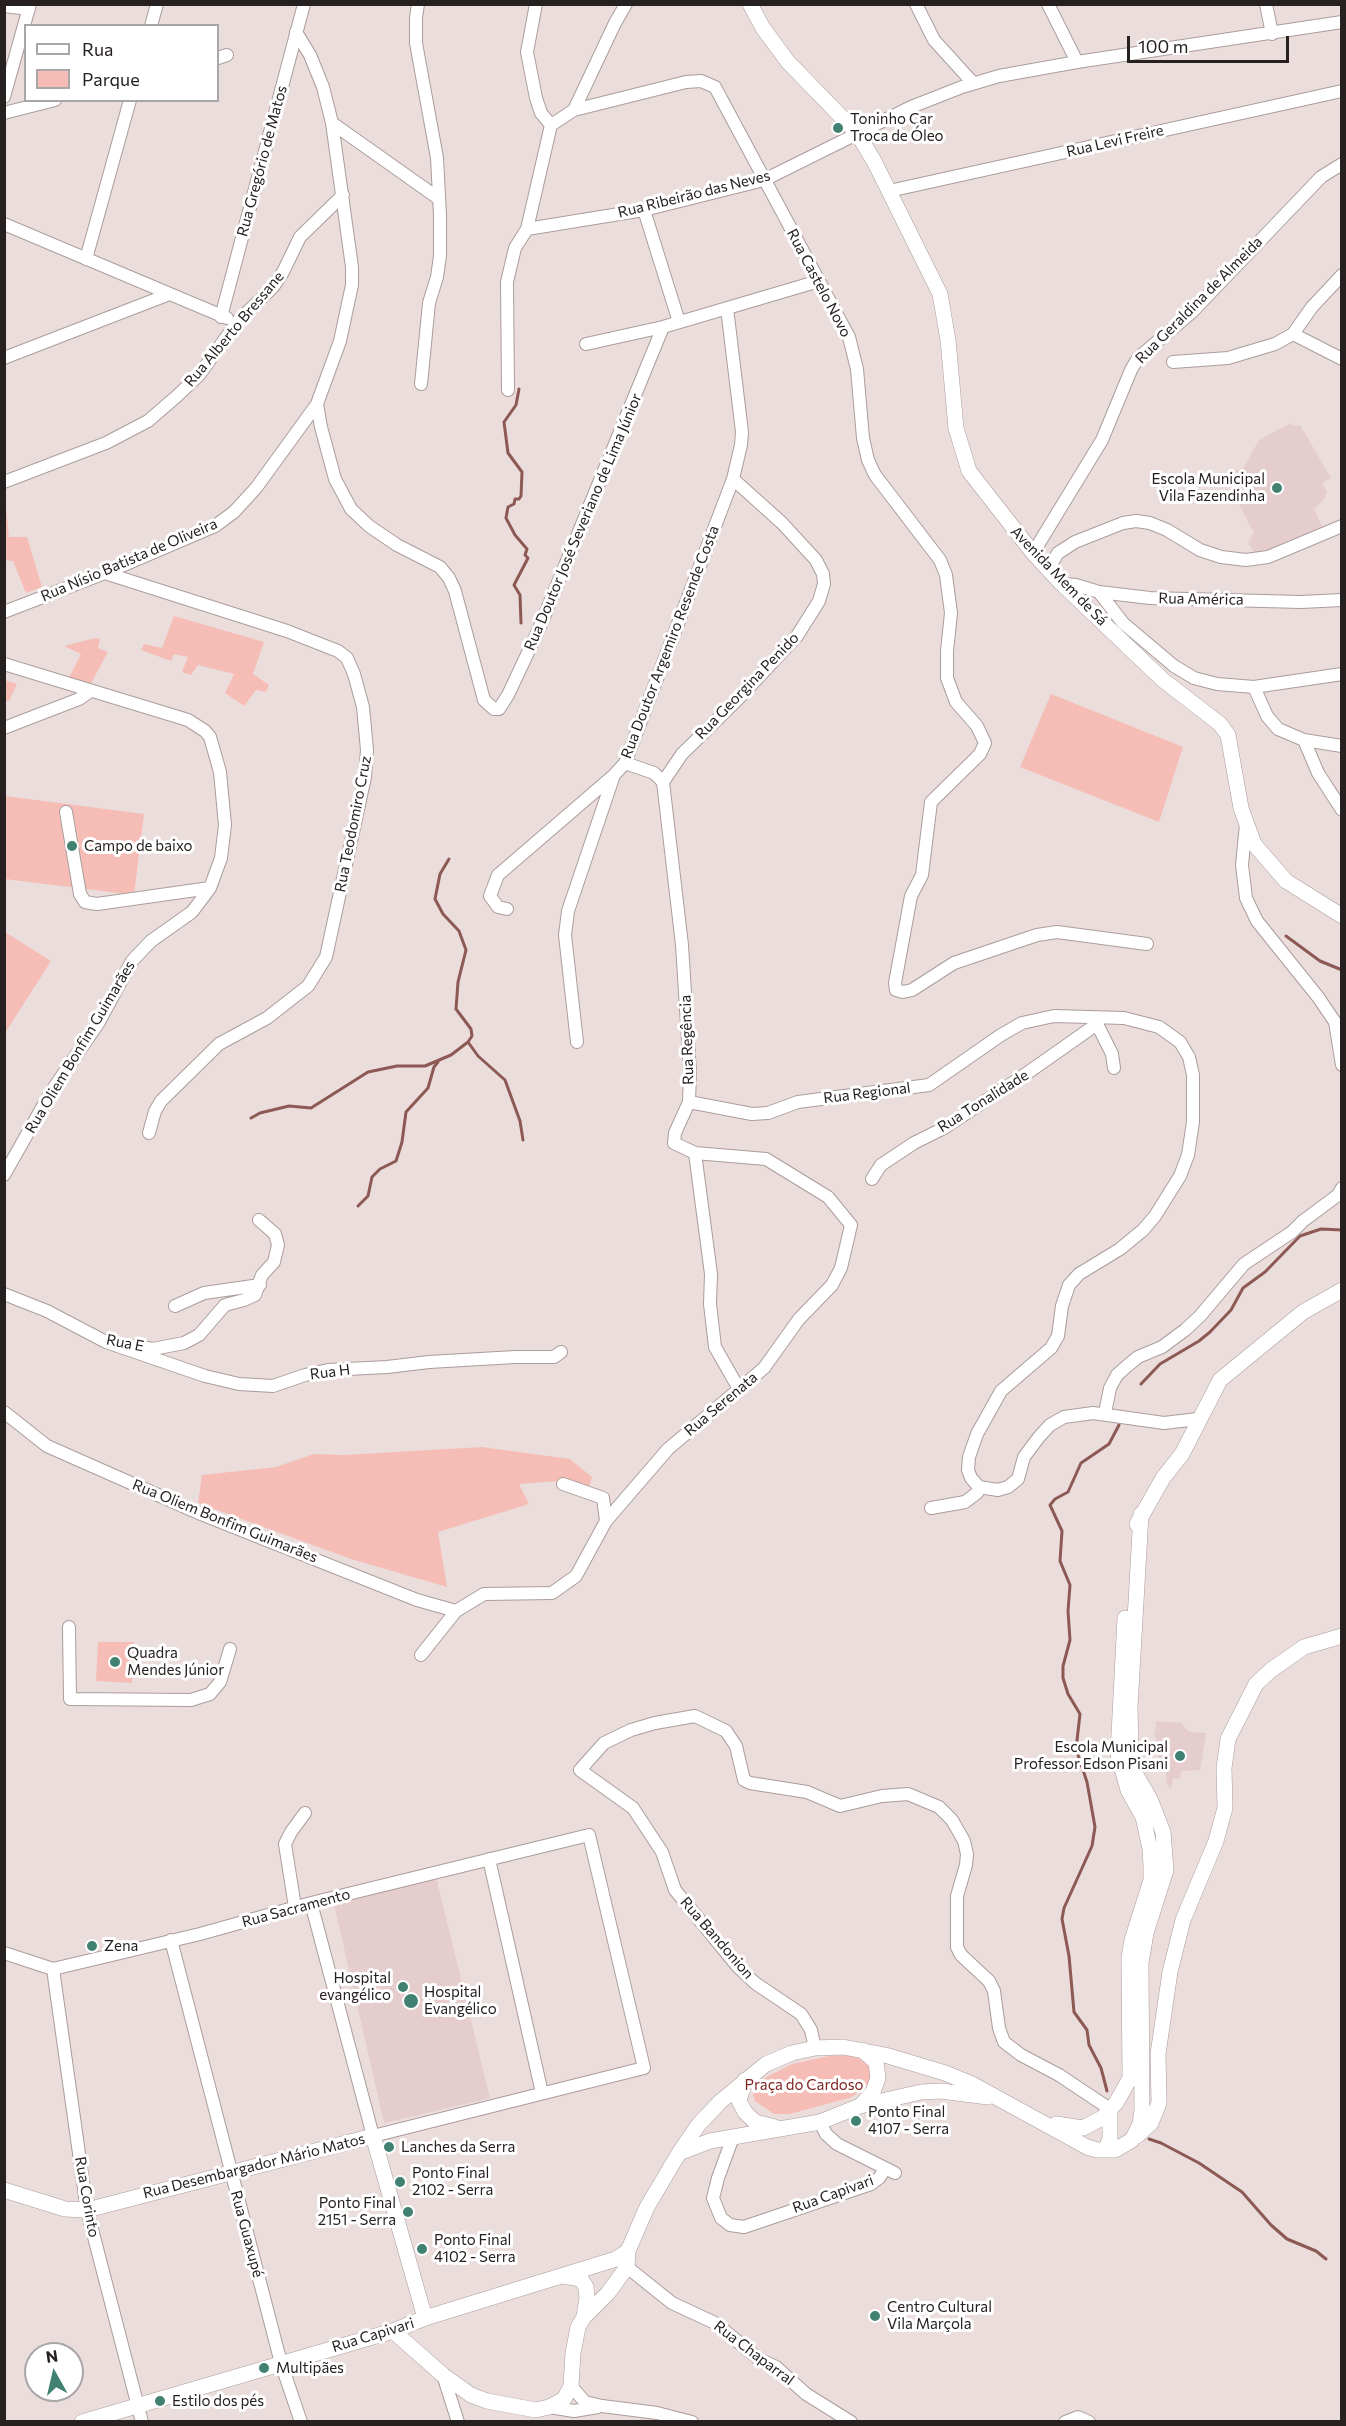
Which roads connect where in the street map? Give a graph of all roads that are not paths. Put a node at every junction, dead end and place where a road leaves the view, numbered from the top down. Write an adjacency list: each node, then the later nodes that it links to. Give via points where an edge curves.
1 (157, 4): 14 (street)
2 (304, 4): 16 (street, Rua Gregório de Matos)
3 (418, 4): 33 (street, via 416,43 437,158)
4 (536, 4): 27 (street, via 527,52 541,113)
5 (626, 4): 24 (street)
6 (750, 4): 28 (street, Avenida Mem de Sá, via 788,62)
7 (916, 4): 19 (street, via 934,40)
8 (1048, 4): 18 (street)
9 (1266, 4): 17 (street)
10 (4, 6): 11 (street)
11 (30, 7): 13 (street)
12 (1341, 22): 17 (street, Rua Ribeirão das Neves)
13 (25, 24)
14 (152, 24)
15 (24, 28): 21 (street)
16 (296, 32): 26 (street, Rua Nísio Batista de Oliveira, via 323,87); 42 (street, Rua Gregório de Matos)
17 (1272, 34): 18 (street, Rua Ribeirão das Neves)
18 (1077, 62): 19 (street, Rua Ribeirão das Neves)
19 (973, 83): 28 (street, Rua Ribeirão das Neves)
20 (1341, 91): 31 (street, Rua Levi Freire)
21 (4, 97)
22 (48, 102): 25 (street)
23 (129, 102): 37 (street)
24 (574, 111): 27 (street); 30 (street, Rua Castelo Novo, via 686,82 709,83 715,87)
25 (4, 113)
26 (332, 123): 32 (street, Rua Nísio Batista de Oliveira); 33 (street)
27 (551, 125): 36 (street)
28 (857, 133): 30 (street, Rua Ribeirão das Neves); 31 (street, Avenida Mem de Sá)
29 (1341, 164): 57 (street, Rua Geraldina de Almeida, via 1321,177 1192,312 1138,358 1102,440)
30 (764, 180): 34 (street, Rua Ribeirão das Neves); 39 (street, Rua Castelo Novo)
31 (889, 191): 57 (street, Avenida Mem de Sá, via 940,294 956,428 969,471)
32 (343, 195): 43 (street, Rua Alberto Bressane, via 300,237 273,287); 53 (street, Rua Nísio Batista de Oliveira, via 352,285 340,340)
33 (438, 198): 51 (street, via 440,256 429,303)
34 (644, 210): 36 (street, Rua Ribeirão das Neves); 44 (street)
35 (4, 224): 37 (street)
36 (527, 229): 52 (street, via 515,248 507,282)
37 (86, 259): 40 (street)
38 (1341, 274): 46 (street)
39 (819, 281): 41 (street); 80 (street, Rua Castelo Novo, via 853,350 868,460 875,475 940,560 946,575 951,613 946,678 956,702 984,737 980,754 931,802 922,875 911,896 896,990 912,990 954,963 1037,935 1057,932)
40 (167, 294): 42 (street); 48 (street)
41 (727, 308): 44 (street); 54 (street, Rua Doutor Argemiro Resende Costa, via 742,432)
42 (221, 317): 43 (street)
43 (238, 321): 55 (street, Rua Alberto Bressane, via 199,375 148,421 106,443)
44 (679, 322): 45 (street)
45 (663, 327): 47 (street); 53 (street, Rua Doutor José Severiano de Lima Júnior, via 540,629 499,709 484,700 449,578 440,567 397,545 351,509 335,479)
46 (1293, 334): 49 (street); 50 (street, via 1275,344 1228,358)
47 (586, 344)
48 (4, 358)
49 (1341, 359)
50 (1173, 362)
51 (421, 384)
52 (508, 390)
53 (317, 404): 59 (street, Rua Nísio Batista de Oliveira, via 234,512 215,526)
54 (733, 479): 71 (street, Rua Doutor Argemiro Resende Costa); 73 (street, Rua Georgina Penido, via 816,560 824,584 819,601 797,636 682,754)
55 (4, 482)
56 (1341, 526): 58 (street, via 1268,557 1246,560 1210,553 1167,530 1136,521 1075,542 1059,553)
57 (1033, 553): 58 (street, Avenida Mem de Sá)
58 (1048, 569): 60 (street, Avenida Mem de Sá)
59 (105, 573): 63 (street, Rua Nísio Batista de Oliveira); 86 (street, Rua Teodomiro Cruz, via 338,651 347,658 354,674 368,750 326,957 309,986 267,1018 219,1044 169,1093 155,1111)
60 (1063, 584): 61 (street, Rua América); 76 (street, Avenida Mem de Sá, via 1163,680 1220,723 1228,735)
61 (1099, 592): 62 (street, Rua América, via 1150,598); 66 (street, via 1123,624 1174,666 1194,678)
62 (1341, 600)
63 (4, 612)
64 (4, 664): 67 (street)
65 (1341, 674): 66 (street)
66 (1254, 687): 69 (street, via 1267,716 1278,729)
67 (89, 692): 68 (street); 77 (street, Rua Oliem Bonfim Guimarães, via 188,720 210,736 220,772 225,825 221,858)
68 (4, 728)
69 (1304, 740): 70 (street); 74 (street, via 1318,773)
70 (1341, 746)
71 (625, 763): 72 (street, Rua Doutor Argemiro Resende Costa); 73 (street, via 654,773)
72 (614, 775): 78 (street, via 498,875 490,896 498,907); 82 (street, Rua Doutor Argemiro Resende Costa, via 568,911 565,935)
73 (663, 782): 85 (street, Rua Regência, via 684,972)
74 (1341, 810)
75 (66, 812): 77 (street, via 80,894 85,902 97,904)
76 (1246, 822): 79 (street, via 1254,844 1286,881); 83 (street, Avenida Mem de Sá, via 1242,865 1246,898 1257,921 1335,1022)
77 (210, 888): 88 (street, Rua Oliem Bonfim Guimarães, via 192,912 151,941 132,961)
78 (507, 909)
79 (1341, 916)
80 (1147, 944)
81 (1098, 1020): 84 (street, via 1113,1054); 85 (street, Rua Regional, via 1054,1016 1022,1023 928,1085 798,1102 768,1113 752,1114); 89 (street, Rua Tonalidade, via 1023,1076 881,1165); 103 (street, Rua Regional, via 1124,1018 1160,1027 1180,1042 1193,1075 1188,1155 1174,1189 1143,1230 1069,1285 1058,1336 1051,1348 1001,1391 969,1457 968,1470)
82 (577, 1042)
83 (1341, 1065)
84 (1114, 1068)
85 (689, 1102): 87 (street, Rua Regência, via 674,1143)
86 (149, 1133)
87 (695, 1153): 98 (street, via 711,1274 715,1347); 98 (street, Rua Serenata, via 766,1159 828,1197 851,1225 841,1268 832,1285 799,1320 764,1368)
88 (4, 1175)
89 (872, 1179)
90 (1341, 1188): 100 (street, via 1338,1195 1292,1232 1244,1264 1185,1330 1127,1365 1110,1388)
91 (259, 1220): 92 (street, Rua E, via 275,1234 278,1245 274,1262 262,1275)
92 (260, 1284): 95 (street, via 204,1293); 96 (street, Rua E, via 255,1294 225,1305 199,1335 184,1342 153,1349)
93 (1341, 1290): 101 (street, via 1303,1312 1220,1380)
94 (4, 1294): 96 (street, Rua E)
95 (175, 1306)
96 (106, 1342): 97 (street, Rua H, via 205,1376 273,1386 328,1370 554,1357)
97 (561, 1352)
98 (739, 1389): 105 (street, Rua Serenata, via 668,1449)
99 (4, 1413): 106 (street, Rua Oliem Bonfim Guimarães, via 46,1446 207,1516 417,1600)
100 (1105, 1413): 101 (street, via 1164,1424); 103 (street, via 1079,1413 1057,1421 1024,1457 1018,1479 998,1490)
101 (1198, 1419): 123 (street, via 1182,1454 1141,1515 1134,1544 1121,1665 1118,1754 1128,1790 1143,1817 1151,1868 1129,1958)
102 (563, 1484): 105 (street, via 603,1498)
103 (979, 1487): 104 (street, via 965,1502)
104 (931, 1508)
105 (606, 1521): 106 (street, Rua Serenata, via 576,1576 561,1589 542,1594 484,1594)
106 (456, 1611): 110 (street)
107 (69, 1627): 109 (street, via 70,1699 191,1700 210,1694 220,1682)
108 (1341, 1636): 120 (street, via 1304,1647 1271,1670 1256,1684 1228,1739 1225,1809 1180,1929 1163,2011)
109 (230, 1649)
110 (421, 1655)
111 (305, 1813): 114 (street, via 285,1844)
112 (489, 1859): 113 (street, Rua Sacramento); 121 (street, Rua Sacramento, via 589,1835); 124 (street)
113 (311, 1903): 114 (street, Rua Sacramento); 131 (street)
114 (295, 1907): 115 (street, Rua Sacramento)
115 (171, 1940): 117 (street, Rua Sacramento); 136 (street, Rua Guaxupé)
116 (4, 1953): 117 (street)
117 (53, 1969): 138 (street, Rua Corinto)
118 (815, 2048): 119 (street); 122 (street, via 766,2064); 127 (street, Rua Bandonion, via 811,2030 801,2014 738,1967 675,1890 662,1852 633,1808 580,1770 604,1743 631,1730 695,1716 726,1731 736,1746 744,1780 750,1783 807,1792 840,1806 908,1794 939,1807 952,1820 964,1841 966,1854 957,1896 957,1947 989,1981 1004,2042)
119 (862, 2050): 125 (street, via 945,2073); 126 (street, via 876,2062 878,2078 873,2092)
120 (1158, 2064): 123 (street, via 1150,2084); 133 (street, via 1159,2103 1151,2123)
121 (644, 2068): 124 (street, Rua Desembargador Mário Matos)
122 (745, 2080): 129 (street, via 740,2101 745,2112 755,2122); 135 (street, via 699,2124)
123 (1138, 2082): 127 (street); 133 (street, via 1140,2124)
124 (543, 2093): 131 (street, Rua Desembargador Mário Matos)
125 (996, 2098): 126 (street, via 921,2092); 130 (street)
126 (860, 2106): 128 (street)
127 (1113, 2106): 130 (street); 134 (street)
128 (820, 2122): 129 (street); 132 (street, Rua Capivari, via 837,2144 890,2171 871,2184 744,2227 720,2218 713,2198)
129 (780, 2129): 132 (street)
130 (1081, 2135): 134 (street, via 1097,2150)
131 (373, 2136): 136 (street, Rua Desembargador Mário Matos); 142 (street)
132 (733, 2137): 135 (street)
133 (1132, 2140): 134 (street, via 1115,2150)
134 (1105, 2150)
135 (679, 2152): 139 (street, via 647,2207)
136 (231, 2172): 138 (street, Rua Desembargador Mário Matos); 144 (street, Rua Guaxupé)
137 (4, 2190): 138 (street, Rua Desembargador Mário Matos, via 65,2209)
138 (87, 2210): 148 (street, Rua Corinto)
139 (627, 2259): 140 (street, Rua Capivari); 141 (street, via 608,2292); 157 (street, Rua Chaparral, via 672,2303 716,2322 806,2394)
140 (557, 2276): 141 (street, via 572,2276 586,2287); 142 (street, Rua Capivari)
141 (584, 2317): 146 (street, via 573,2353)
142 (425, 2318): 143 (street, Rua Capivari)
143 (393, 2331): 144 (street, Rua Capivari); 145 (street)
144 (281, 2363): 148 (street, Rua Capivari); 154 (street, Rua Guaxupé)
145 (443, 2375): 147 (street); 151 (street)
146 (571, 2386): 149 (street, via 585,2402); 150 (street, via 564,2399)
147 (471, 2394): 150 (street, via 536,2410); 151 (street, via 463,2397)
148 (137, 2406): 152 (street, Rua Capivari); 153 (street, Rua Corinto)
149 (602, 2406): 150 (street, via 574,2410); 156 (street)
150 (549, 2407)
151 (454, 2409): 155 (street)
152 (82, 2421)
153 (142, 2421)
154 (300, 2421)
155 (458, 2421)
156 (692, 2421)
157 (851, 2421)
158 (1065, 2421): 159 (street)
159 (1089, 2421)

